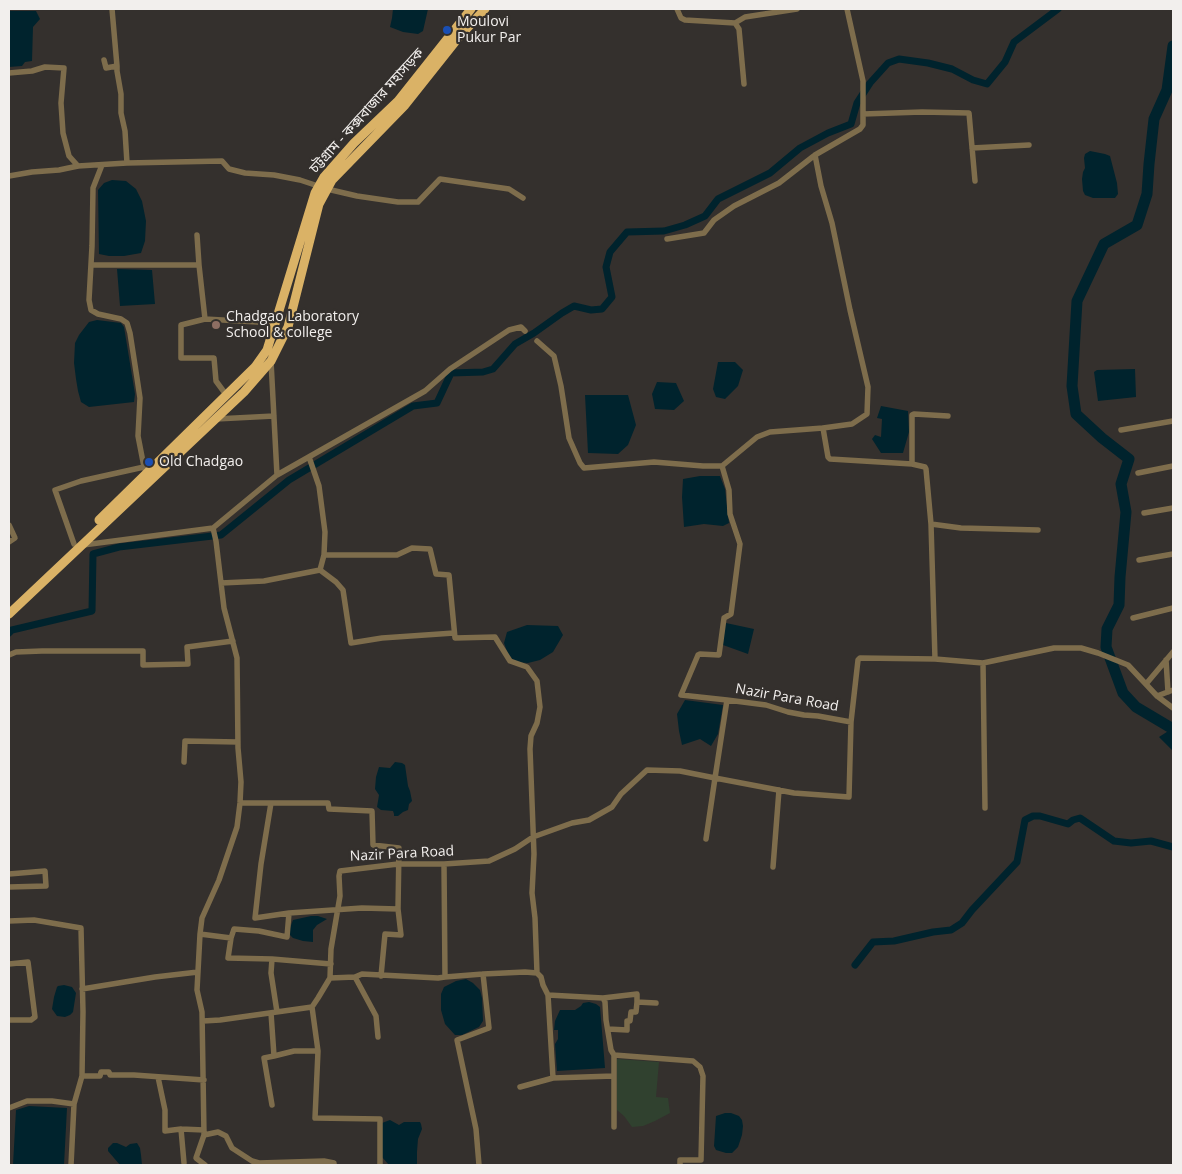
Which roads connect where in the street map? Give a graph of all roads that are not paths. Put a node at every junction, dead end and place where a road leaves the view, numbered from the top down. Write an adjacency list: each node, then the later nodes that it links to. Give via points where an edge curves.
1 (112, 9): 9 (street)
2 (471, 9): 21 (highway, চট্টগ্রাম - কক্সবাজার মহাসড়ক, via 398,101 324,177)
3 (485, 9): 21 (highway, via 406,105)
4 (677, 9): 7 (street, via 685,20)
5 (797, 9): 7 (street, via 745,18)
6 (847, 9): 12 (street, via 863,81)
7 (735, 23): 11 (street, via 739,29)
8 (104, 60): 9 (street, via 106,68)
9 (117, 66): 16 (street)
10 (9, 72): 18 (street, via 64,68 60,103 63,133 69,156)
11 (744, 84)
12 (863, 114): 14 (street, via 969,113); 15 (street, via 860,129)
13 (1029, 145): 14 (street)
14 (972, 148): 20 (street)
15 (814, 155): 24 (street, via 779,183 714,220 704,233); 37 (street, via 868,387 867,414 852,424)
16 (127, 163): 17 (street); 21 (street, via 222,161 229,169 300,180)
17 (102, 165): 18 (street); 25 (street, via 93,188)
18 (78, 166): 19 (street)
19 (9, 176)
20 (975, 181)
21 (323, 188): 22 (street, via 410,203 418,202 440,179 509,189); 28 (highway, চট্টগ্রাম - কক্সবাজার মহাসড়ক, via 315,193); 31 (highway, via 288,327)
22 (523, 198)
23 (196, 236): 26 (street)
24 (667, 239)
25 (91, 265): 26 (street); 43 (street, via 88,300 91,310 121,319 127,323 130,333 140,398 138,436)
26 (199, 265): 27 (street)
27 (205, 319): 28 (street); 32 (street, via 181,325 181,358 214,358 216,382)
28 (275, 323): 32 (highway, চট্টগ্রাম - কক্সবাজার মহাসড়ক, via 267,350)
29 (525, 331): 39 (street, via 521,327 509,330 450,368 425,390)
30 (537, 341): 41 (street, via 554,356 568,438 584,468 654,462)
31 (271, 361): 33 (street); 35 (highway)
32 (226, 396): 43 (highway, চট্টগ্রাম - কক্সবাজার মহাসড়ক)
33 (274, 416): 35 (street); 45 (street)
34 (948, 416): 40 (street, via 912,416)
35 (215, 419): 53 (highway)
36 (1173, 421): 38 (street)
37 (823, 428): 40 (street, via 830,459); 41 (street, via 770,432 757,437)
38 (1121, 430)
39 (309, 457): 45 (street); 55 (street, via 319,486 325,532)
40 (912, 464): 48 (street, via 926,469)
41 (722, 466): 73 (street, via 729,490 730,514 740,544 731,614 724,618 719,655 698,655 680,696)
42 (1173, 466): 44 (street)
43 (145, 470): 53 (highway, চট্টগ্রাম - কক্সবাজার মহাসড়ক); 53 (street, via 81,481 55,490)
44 (1138, 473)
45 (277, 475): 50 (street)
46 (1173, 508): 47 (street)
47 (1144, 513)
48 (931, 524): 51 (street); 67 (street)
49 (9, 525): 52 (street, via 15,538)
50 (214, 528): 53 (street); 58 (street)
51 (1038, 530)
52 (9, 542)
53 (77, 545): 59 (highway, চট্টগ্রাম - কক্সবাজার মহাসড়ক); 61 (highway)
54 (1173, 554): 56 (street)
55 (324, 555): 57 (street); 63 (street, via 397,555 412,548 430,549 436,574 449,575)
56 (1138, 560)
57 (320, 570): 58 (street, via 264,581); 63 (street, via 344,590 351,643)
58 (221, 583): 64 (street)
59 (9, 607)
60 (1173, 608): 62 (street)
61 (9, 614)
62 (1134, 618)
63 (454, 633): 83 (street, via 455,638 495,637 510,661 527,667 537,681 540,707 530,749)
64 (233, 641): 66 (street, via 187,648 188,664 143,665 143,651 42,651); 76 (street, via 237,658)
65 (1173, 652): 68 (street)
66 (9, 655)
67 (935, 659): 69 (street, Nazir Para Road); 75 (street, Nazir Para Road, via 860,658)
68 (1166, 660): 70 (street); 71 (street)
69 (983, 663): 70 (street, Nazir Para Road, via 1054,648 1081,648 1128,665); 82 (street)
70 (1146, 684): 72 (street)
71 (1171, 691): 72 (street)
72 (1158, 696): 74 (street)
73 (727, 700): 75 (street, Nazir Para Road); 78 (street, Nazir Para Road)
74 (1173, 708)
75 (851, 722): 79 (street, via 850,797)
76 (238, 742): 77 (street, via 186,741); 80 (street)
77 (184, 762)
78 (715, 778): 79 (street); 83 (street, Nazir Para Road, via 647,770 612,807 590,820); 84 (street)
79 (779, 790): 87 (street)
80 (240, 803): 81 (street); 94 (street, via 236,828 202,918)
81 (271, 803): 85 (street, via 328,803 328,809 372,811 372,845 399,848); 92 (street, via 254,918)
82 (985, 808)
83 (533, 837): 86 (street, Nazir Para Road, via 489,861); 100 (street, via 532,893)
84 (706, 839)
85 (398, 864): 86 (street, Nazir Para Road); 90 (street); 91 (street, Nazir Para Road, via 340,871 340,896)
86 (444, 864): 104 (street)
87 (773, 867)
88 (9, 874): 89 (street, via 45,871 46,886)
89 (9, 887)
90 (398, 909): 91 (street); 102 (street, via 401,935 385,934)
91 (336, 910): 92 (street); 98 (street, Nazir Para Road)
92 (289, 914): 95 (street, via 287,937 234,929)
93 (9, 921): 106 (street, via 34,920 81,928)
94 (200, 934): 95 (street); 99 (street)
95 (231, 938): 96 (street, via 228,958)
96 (272, 959): 98 (street); 112 (street)
97 (9, 964): 113 (street, via 28,962 35,1016 31,1020)
98 (331, 964): 105 (street, Nazir Para Road)
99 (198, 972): 106 (street); 114 (street, via 197,990)
100 (538, 973): 101 (street); 107 (street)
101 (483, 974): 104 (street); 140 (street, via 489,1028 458,1040 476,1129)
102 (381, 976): 103 (street, via 362,974); 104 (street)
103 (355, 977): 105 (street); 116 (street, via 376,1016)
104 (444, 977)
105 (330, 978): 111 (street, Nazir Para Road)
106 (82, 989): 120 (street)
107 (548, 995): 108 (street); 123 (street)
108 (603, 998): 109 (street, via 636,994); 115 (street)
109 (637, 1002): 110 (street); 115 (street, via 636,1012 631,1012 626,1030)
110 (656, 1002)
111 (312, 1007): 112 (street); 117 (street)
112 (274, 1012): 114 (street); 118 (street)
113 (9, 1020)
114 (203, 1021): 124 (street)
115 (608, 1029): 119 (street)
116 (378, 1037)
117 (318, 1050): 118 (street); 139 (street, via 315,1118 380,1119)
118 (274, 1056): 127 (street, via 264,1058)
119 (614, 1056): 121 (street); 133 (street, via 693,1060 700,1067 703,1076 701,1160)
120 (82, 1076): 122 (street, via 100,1076 101,1072 109,1072 110,1075); 126 (street)
121 (614, 1076): 123 (street); 129 (street)
122 (158, 1077): 124 (street); 130 (street, via 165,1110 165,1130)
123 (553, 1078): 125 (street)
124 (204, 1080): 131 (street)
125 (520, 1087)
126 (74, 1104): 128 (street, via 27,1101); 136 (street)
127 (272, 1105)
128 (9, 1108)
129 (614, 1127)
130 (181, 1129): 131 (street); 134 (street)
131 (204, 1132): 132 (street); 135 (street, via 218,1132 226,1136 232,1148 252,1161)
132 (196, 1158): 134 (street); 137 (street)
133 (696, 1163): 141 (street, via 680,1160)
134 (184, 1164)
135 (279, 1164): 138 (street, via 324,1161)
136 (72, 1165)
137 (205, 1165)
138 (334, 1165)
139 (380, 1165)
140 (479, 1165)
141 (680, 1165)

